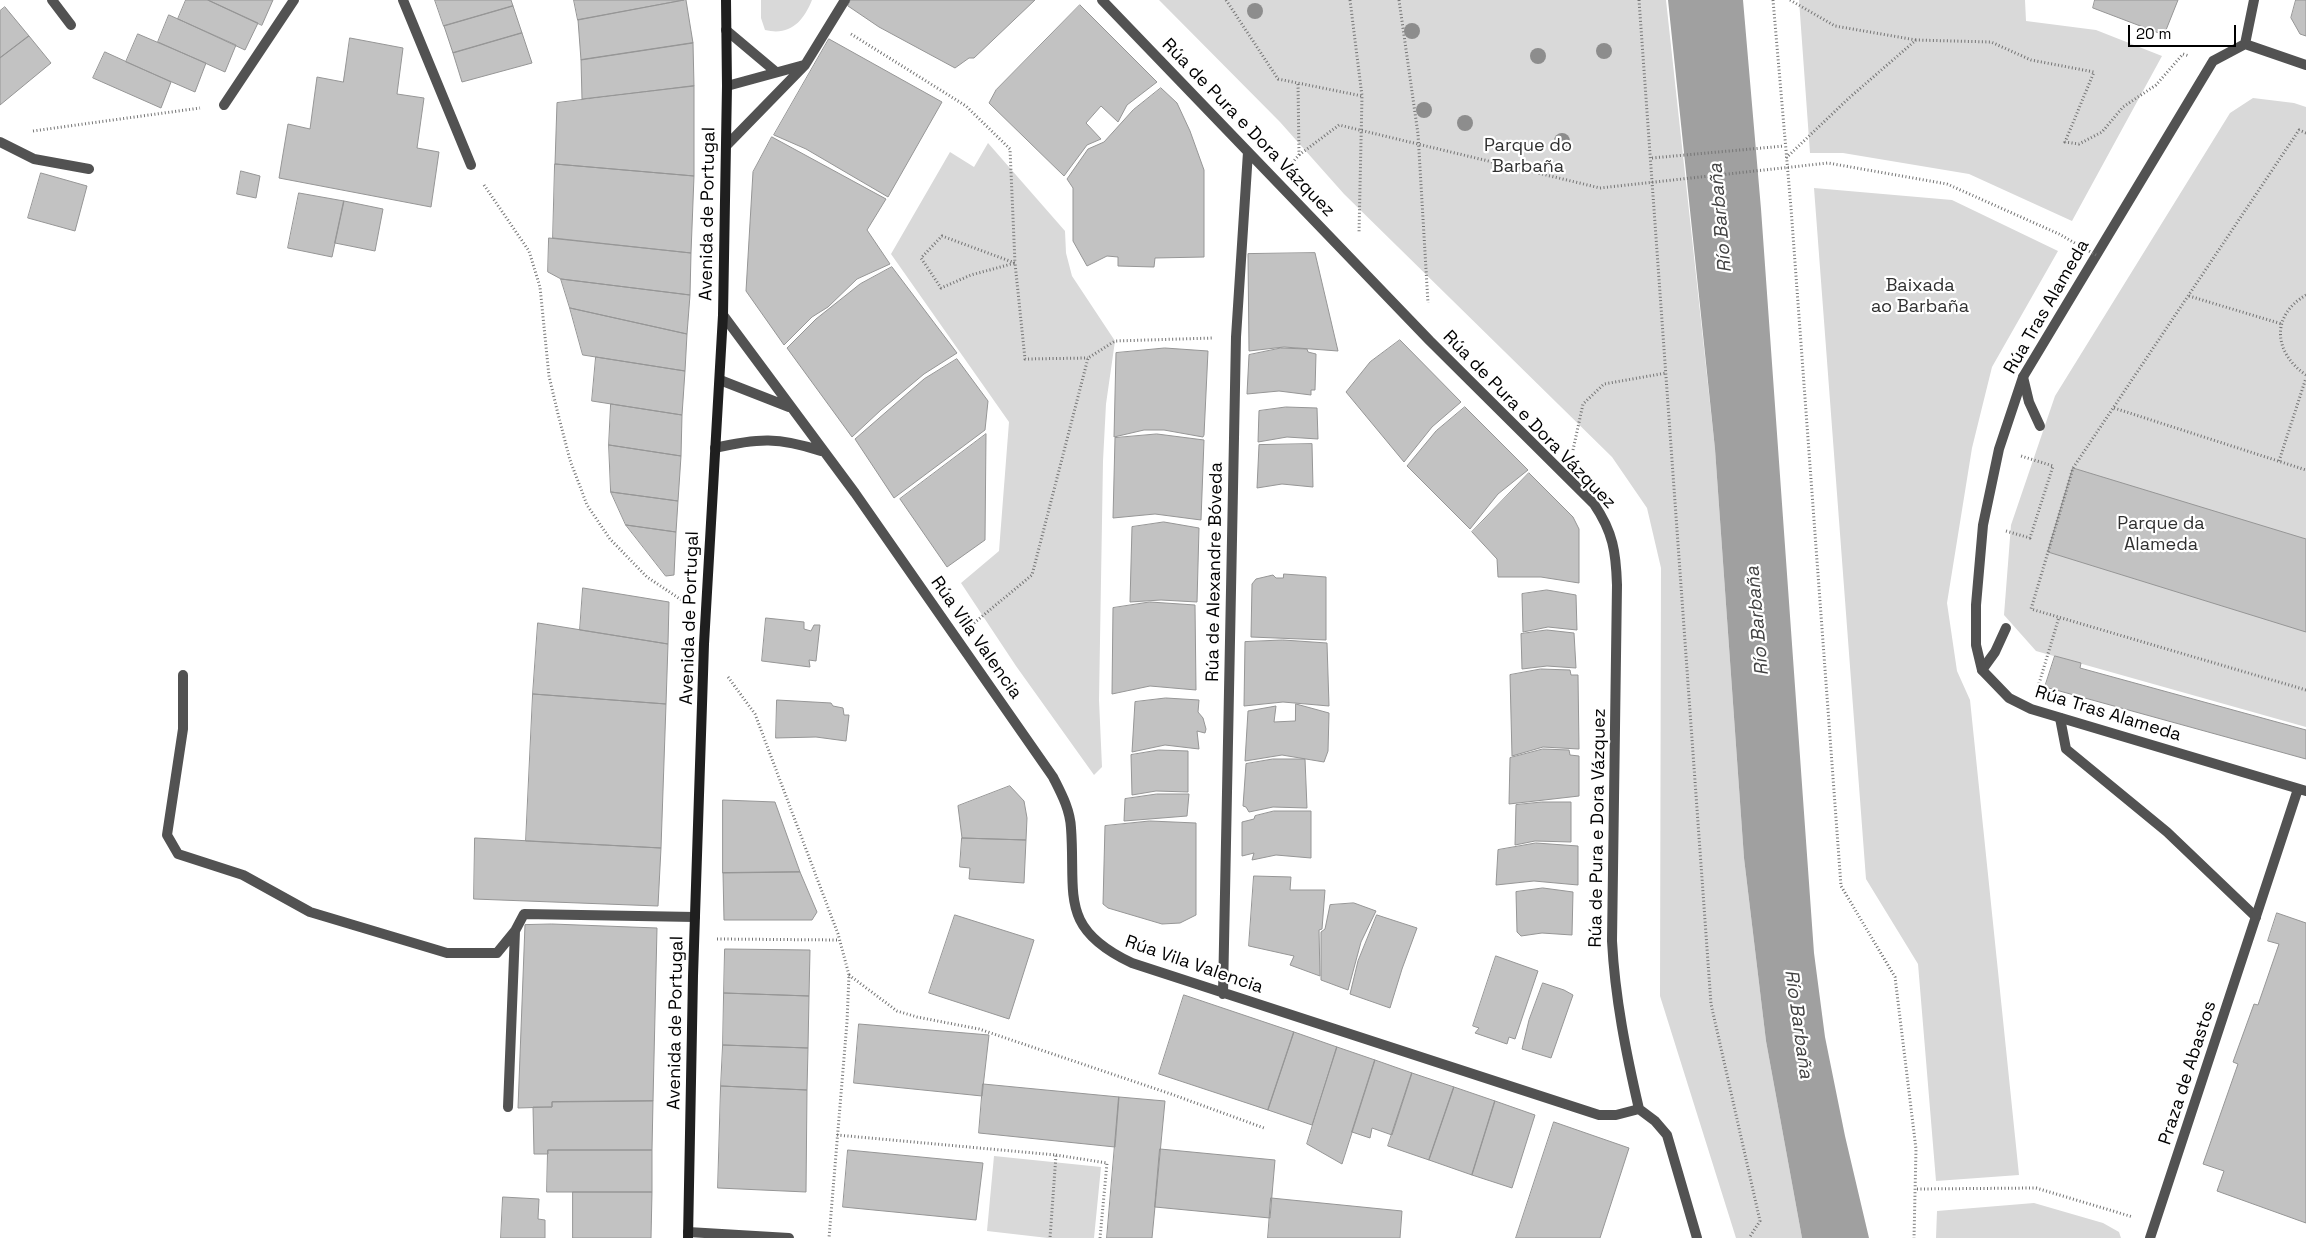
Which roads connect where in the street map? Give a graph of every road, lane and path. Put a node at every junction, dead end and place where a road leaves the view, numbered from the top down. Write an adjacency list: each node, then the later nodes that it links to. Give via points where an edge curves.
1 (52, 0): 15 (street)
2 (294, 0): 26 (street)
3 (403, 0): 35 (street)
4 (726, 0): 16 (street, Avenida de Portugal)
5 (845, 0): 14 (street)
6 (1102, 0): 32 (street, Rúa de Pura e Dora Vázquez)
7 (1226, 0): 23 (path, via 1278,79)
8 (1350, 0): 25 (path)
9 (1399, 0): 45 (path, via 1418,134)
10 (1639, 0): 33 (path)
11 (1773, 0): 31 (path)
12 (1790, 0): 17 (path, via 1835,26)
13 (2254, 0): 18 (street)
14 (832, 22): 20 (street); 38 (path, via 966,106 1010,149)
15 (71, 25)
16 (726, 30): 22 (street); 24 (street, Avenida de Portugal)
17 (1916, 40): 19 (path, via 1991,42 2031,60 2094,72 2064,142 2079,144 2102,132 2124,107 2156,84 2183,54); 34 (path)
18 (2245, 44): 19 (street); 21 (street)
19 (2213, 60): 37 (street, Rúa Tras Alameda)
20 (805, 65): 22 (street); 30 (street)
21 (2306, 65)
22 (776, 72): 24 (street)
23 (1298, 83): 25 (path); 37 (path, bridge, via 1299,155 1338,125 1600,188 1828,164 1947,184 2059,234)
24 (727, 86): 30 (street, Avenida de Portugal)
25 (1362, 96): 39 (path)
26 (224, 105): 27 (path)
27 (29, 131)
28 (2306, 133): 41 (path, via 2298,130)
29 (0, 142): 36 (street, via 34,159)
30 (726, 146): 42 (street, Avenida de Portugal)
31 (1784, 146): 33 (path); 34 (path)
32 (1248, 152): 39 (street, Rúa de Pura e Dora Vázquez); 44 (street, Rúa de Alexandre Bóveda)
33 (1652, 158): 47 (path)
34 (1785, 158): 86 (path, via 1840,886 1895,977 1916,1149)
35 (472, 166): 64 (path, via 529,251 540,287 549,376 570,460 587,506 610,539 647,577)
36 (89, 169)
37 (2096, 255): 49 (street, Rúa Tras Alameda)
38 (1016, 264): 38 (path, via 971,275 941,288 921,258 942,236); 46 (path, via 1025,359)
39 (1358, 266): 45 (street, Rúa de Pura e Dora Vázquez)
40 (2306, 295): 43 (path, via 2293,303)
41 (2188, 296): 43 (path); 52 (path)
42 (723, 315): 50 (street, Avenida de Portugal); 51 (street, Rúa Vila Valencia)
43 (2282, 324): 48 (path, via 2281,344 2287,357)
44 (1236, 337): 46 (path, via 1114,341); 80 (street, Rúa de Alexandre Bóveda)
45 (1430, 340): 61 (street, Rúa de Pura e Dora Vázquez)
46 (1088, 358): 66 (path, via 1032,575 982,618)
47 (1666, 373): 61 (path, via 1604,384 1583,404); 94 (path, via 1711,1004 1760,1221)
48 (2306, 376): 58 (path)
49 (2023, 377): 53 (street, via 2029,402); 55 (street, Rúa Tras Alameda)
50 (720, 380): 51 (street); 54 (street, Avenida de Portugal)
51 (790, 408): 56 (street, Rúa Vila Valencia)
52 (2114, 408): 58 (path); 63 (path, via 2074,468 2031,609)
53 (2040, 426)
54 (715, 448): 56 (street, via 768,439); 64 (street, Avenida de Portugal)
55 (1999, 449): 57 (path); 68 (street, Rúa Tras Alameda, via 1983,525 1976,605 1976,645)
56 (821, 450): 66 (street, Rúa Vila Valencia)
57 (2024, 457): 59 (path); 62 (path, via 2053,466 2030,538)
58 (2279, 461): 60 (path)
59 (2021, 465)
60 (2306, 470)
61 (1568, 478): 82 (street, Rúa de Pura e Dora Vázquez, via 1606,521 1617,561 1612,941 1622,1032)
62 (2003, 530)
63 (2059, 617): 70 (path, via 2037,690); 71 (path)
64 (706, 618): 67 (street, Avenida de Portugal)
65 (2006, 628): 68 (street)
66 (955, 636): 80 (street, Rúa Vila Valencia, via 1053,777 1066,802 1071,826 1074,907 1081,924 1111,953)
67 (704, 644): 74 (street, Avenida de Portugal); 78 (path, via 755,714)
68 (1982, 670): 72 (street, Rúa Tras Alameda, via 2009,698)
69 (183, 675): 76 (street, via 183,729 166,835 178,854 243,875 310,912 447,953 497,953)
70 (2032, 686)
71 (2306, 690)
72 (2060, 718): 73 (street, Rúa Tras Alameda); 75 (street, via 2066,749 2167,832)
73 (2302, 790): 75 (street, Praza de Abastos)
74 (695, 917): 76 (street, via 524,914); 77 (street, Avenida de Portugal)
75 (2256, 917): 87 (street, Praza de Abastos)
76 (514, 931): 81 (street)
77 (694, 939): 78 (path); 88 (street, Avenida de Portugal)
78 (839, 940): 79 (path)
79 (848, 975): 83 (path, via 897,1011 988,1032); 84 (path)
80 (1224, 994): 82 (street, Rúa Vila Valencia, via 1599,1115)
81 (508, 1107)
82 (1639, 1110): 93 (street, via 1667,1135)
83 (1264, 1128)
84 (837, 1135): 85 (path); 90 (path)
85 (1056, 1155): 91 (path); 92 (path, via 1107,1163)
86 (1917, 1189): 87 (path, via 2036,1188); 95 (path)
87 (2155, 1225): 96 (street, Praza de Abastos)
88 (688, 1235): 89 (street)
89 (790, 1238)
90 (829, 1238)
91 (1050, 1238)
92 (1100, 1238)
93 (1697, 1238)
94 (1749, 1238)
95 (1914, 1238)
96 (2150, 1238)

